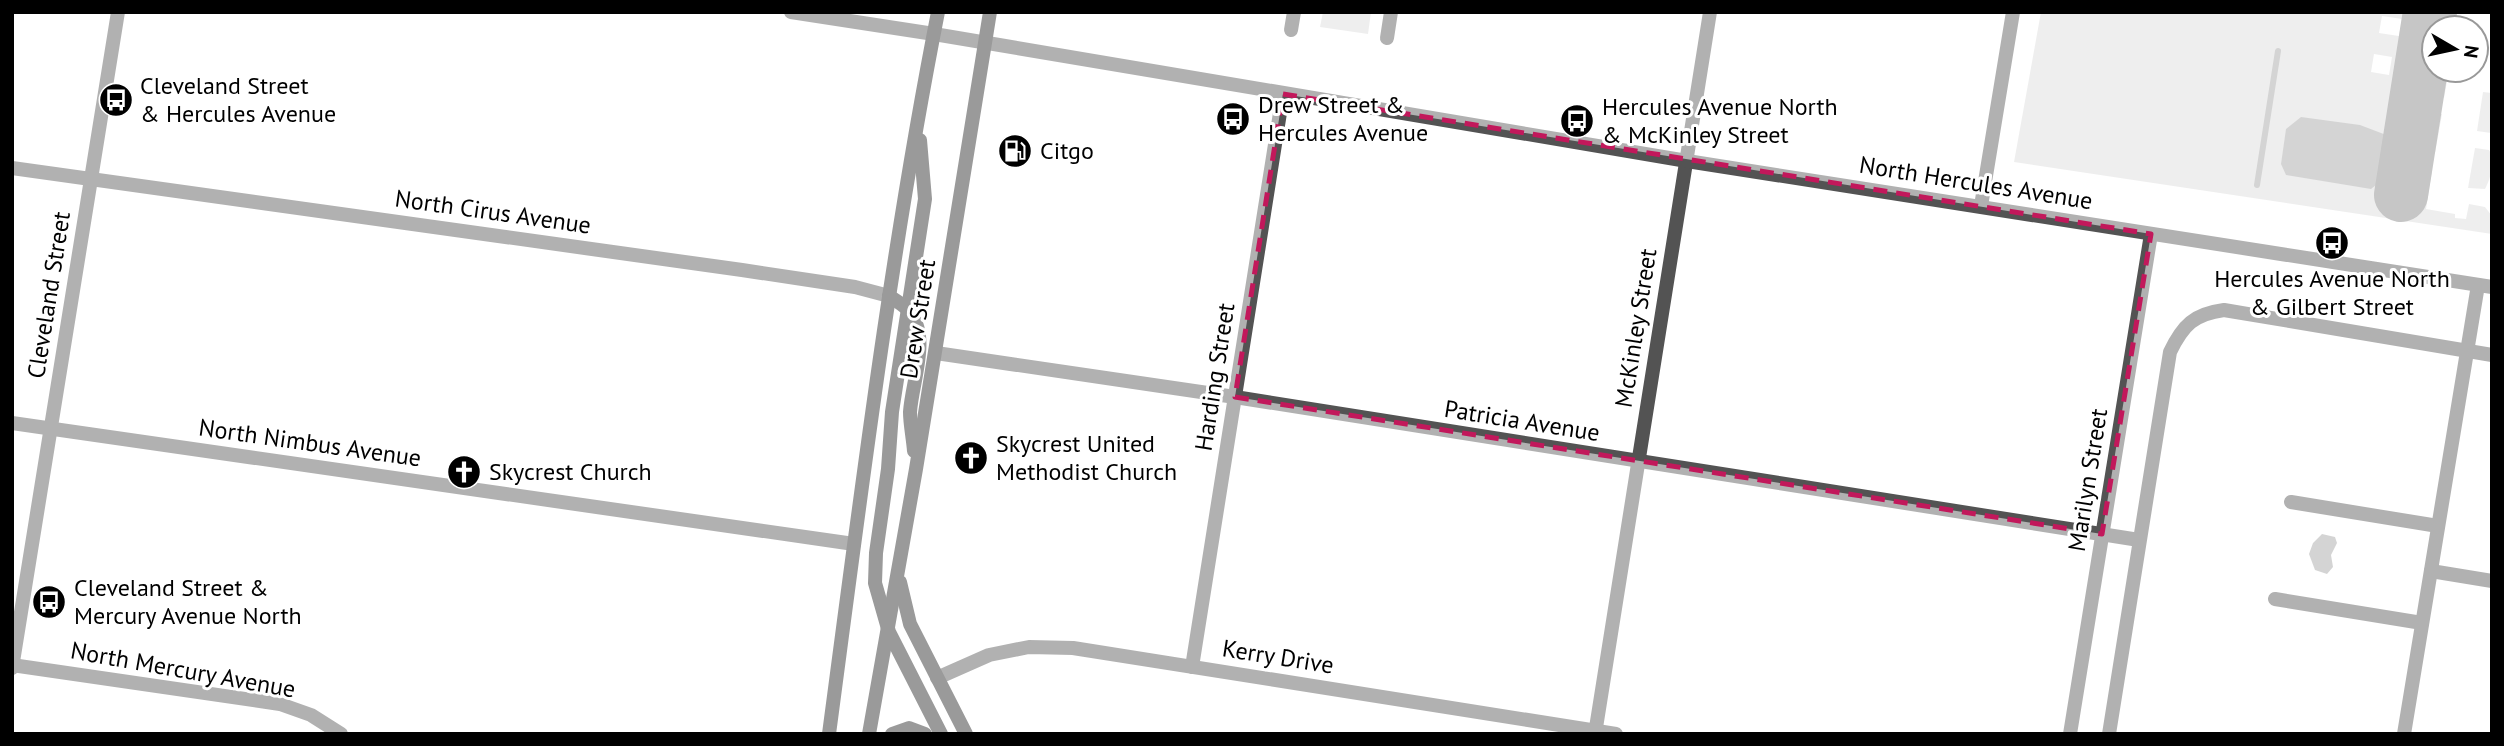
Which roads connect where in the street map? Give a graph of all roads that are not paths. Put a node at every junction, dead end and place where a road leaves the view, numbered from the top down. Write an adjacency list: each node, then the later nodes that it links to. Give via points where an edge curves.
1 (118, 12): 17 (street, Cleveland Street)
2 (791, 12): 10 (street, North Hercules Avenue)
3 (938, 12): 10 (main road, Drew Street)
4 (990, 12): 12 (main road, Drew Street)
5 (1294, 12): 9 (street)
6 (1391, 12): 11 (street)
7 (1710, 12): 15 (street, McKinley Street)
8 (2013, 12): 18 (street)
9 (1291, 30)
10 (934, 34): 12 (street, North Hercules Avenue); 14 (main road, Drew Street)
11 (1387, 38)
12 (986, 43): 13 (street, North Hercules Avenue); 24 (main road, Drew Street)
13 (1283, 94): 15 (street, North Hercules Avenue); 26 (street, Harding Street)
14 (918, 114): 21 (main road, Drew Street); 22 (main road, Drew Street, via 925,199)
15 (1687, 161): 18 (street, North Hercules Avenue); 29 (street, McKinley Street)
16 (12, 168): 17 (street, North Cirus Avenue)
17 (90, 179): 21 (street, North Cirus Avenue, via 742,270); 28 (street, Cleveland Street)
18 (1982, 206): 19 (street, North Hercules Avenue)
19 (2151, 233): 20 (street, North Hercules Avenue); 33 (street, Marilyn Street)
20 (2485, 286): 23 (street)
21 (889, 296): 22 (main road); 35 (main road, Drew Street)
22 (908, 310): 30 (main road, via 919,333 910,414); 41 (main road, Drew Street, via 876,553 875,583)
23 (2467, 351): 25 (street); 32 (street); 34 (street, via 2224,310 2190,322 2170,352)
24 (936, 353): 26 (street, Patricia Avenue); 30 (main road, Drew Street)
25 (2492, 355)
26 (1235, 397): 29 (street, Patricia Avenue); 43 (street, Harding Street)
27 (12, 423): 28 (street, North Nimbus Avenue)
28 (51, 428): 35 (street, North Nimbus Avenue); 42 (street, Cleveland Street)
29 (1637, 463): 33 (street, Patricia Avenue); 45 (street, McKinley Street)
30 (916, 469): 37 (main road, Drew Street)
31 (2291, 502): 32 (street)
32 (2438, 526): 36 (street)
33 (2102, 534): 34 (street, Patricia Avenue); 54 (street, Marilyn Street)
34 (2139, 540): 55 (street)
35 (854, 544): 47 (main road, Drew Street)
36 (2431, 571): 38 (street); 40 (street)
37 (898, 576): 41 (main road, Drew Street); 44 (main road, via 910,624)
38 (2492, 581)
39 (2275, 599): 40 (street)
40 (2422, 623): 56 (street)
41 (889, 632): 48 (main road, Drew Street); 51 (main road)
42 (12, 666): 46 (street, North Mercury Avenue, via 280,704 311,715)
43 (1192, 667): 44 (street, Kerry Drive, via 1073,648 1029,647 989,655); 45 (street, Kerry Drive)
44 (937, 678): 52 (main road)
45 (1595, 732): 53 (street, Kerry Drive)
46 (341, 734)
47 (829, 734)
48 (869, 734)
49 (892, 734): 50 (main road, via 909,728)
50 (925, 734)
51 (941, 734)
52 (966, 734)
53 (1616, 734)
54 (2070, 734)
55 (2109, 734)
56 (2404, 734)

